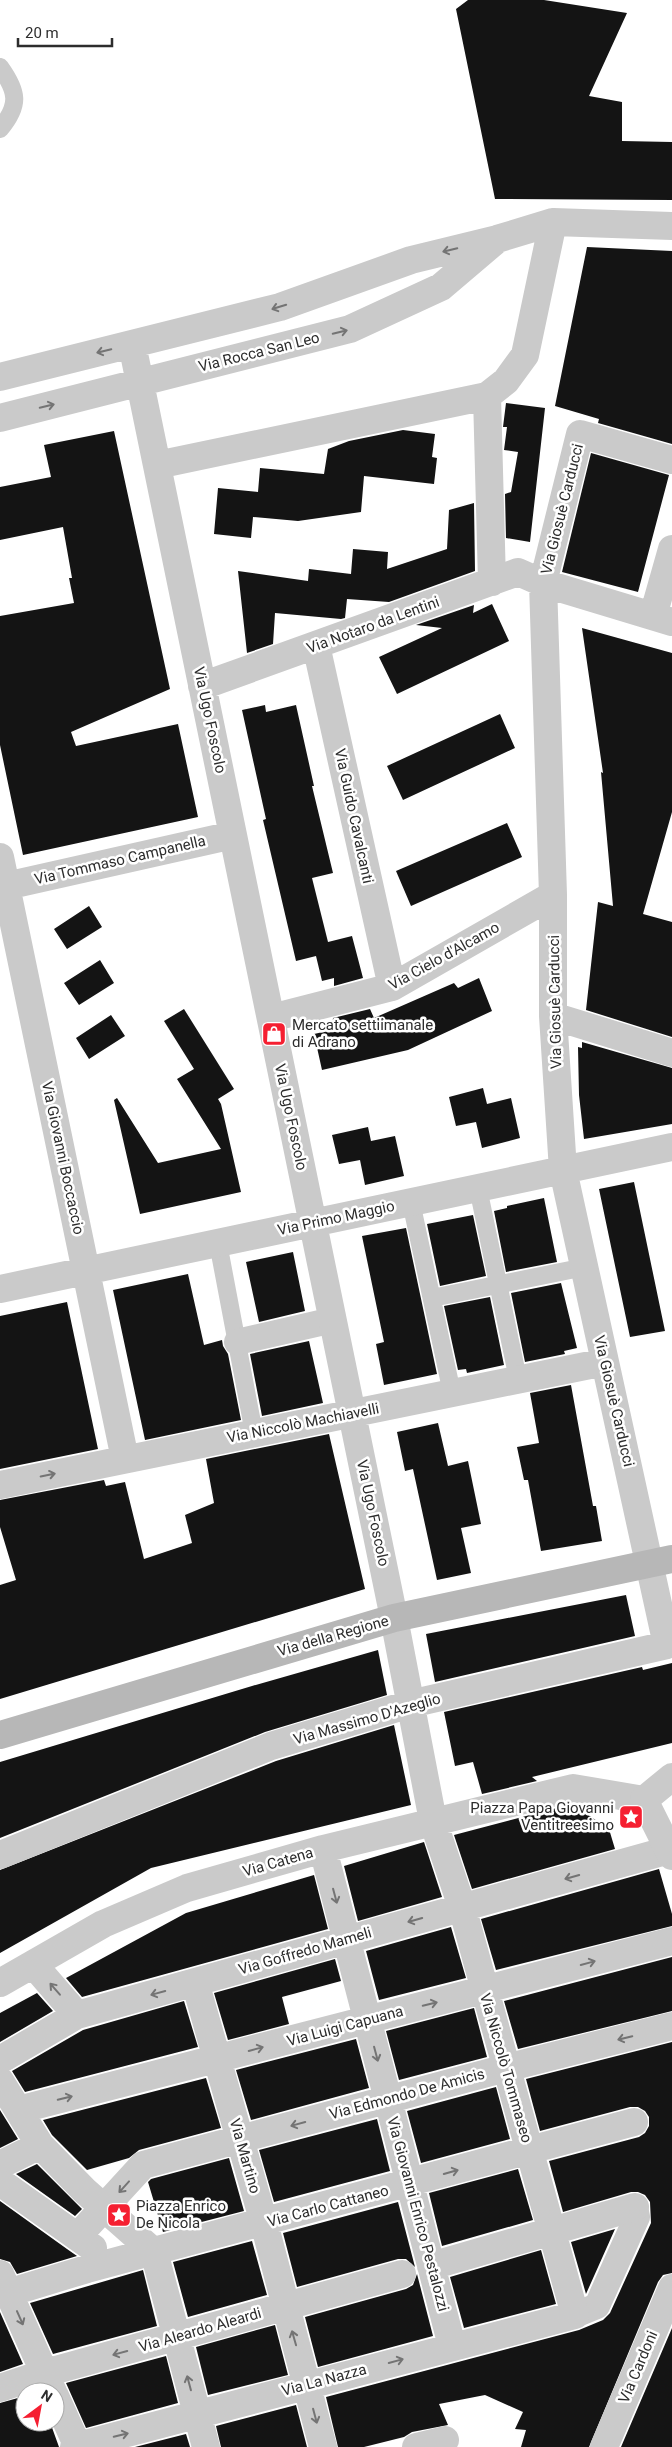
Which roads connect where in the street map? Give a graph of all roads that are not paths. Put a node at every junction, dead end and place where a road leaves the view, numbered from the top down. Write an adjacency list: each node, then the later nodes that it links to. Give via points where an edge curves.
1 (0, 67): 2 (lane, via 12,84 16,102)
2 (0, 129)
3 (552, 222): 4 (street, Via Rocca San Leo); 5 (street, Via Rocca San Leo); 9 (street, via 525,355 506,381)
4 (672, 226)
5 (497, 239): 6 (street, Via Rocca San Leo, one-way to 6, via 411,260 280,307); 8 (street, Via Rocca San Leo, one-way to 5, via 350,329 440,287)
6 (132, 344): 7 (street, Via Rocca San Leo, one-way to 7); 8 (street, Via Ugo Foscolo)
7 (0, 377)
8 (140, 383): 10 (street, Via Rocca San Leo, one-way to 8); 12 (street, Via Ugo Foscolo)
9 (487, 396): 12 (street); 14 (street)
10 (0, 418)
11 (672, 460): 15 (street, Via Giosuè Carducci, via 580,434)
12 (157, 465): 18 (street, Via Ugo Foscolo)
13 (672, 549): 16 (street)
14 (492, 582): 15 (street, Via Notaro da Lentini, via 518,572); 17 (street, Via Notaro da Lentini)
15 (543, 583): 16 (street, Via Notaro da Lentini); 22 (street, Via Giosuè Carducci)
16 (663, 619)
17 (316, 645): 18 (street, Via Notaro da Lentini); 23 (street, Via Guido Cavalcanti)
18 (202, 686): 19 (street, Via Ugo Foscolo)
19 (233, 835): 21 (street, Via Tommaso Campanella); 25 (street, Via Ugo Foscolo)
20 (0, 857): 21 (street, Via Giovanni Boccaccio)
21 (6, 886): 34 (street, Via Giovanni Boccaccio)
22 (553, 895): 23 (street, Via Cielo d'Alcamo); 24 (street, Via Giosuè Carducci)
23 (392, 987): 25 (street, Via Cielo d'Alcamo)
24 (554, 1016): 26 (street); 28 (street, Via Giosuè Carducci)
25 (271, 1018): 31 (street, Via Ugo Foscolo)
26 (672, 1053)
27 (672, 1146): 28 (street, Via Primo Maggio)
28 (562, 1170): 29 (street, Via Primo Maggio); 33 (street, Via Giosuè Carducci)
29 (478, 1188): 30 (street, Via Primo Maggio); 35 (lane)
30 (411, 1202): 31 (street, Via Primo Maggio); 37 (lane)
31 (313, 1222): 32 (street, Via Primo Maggio); 38 (street, Via Ugo Foscolo)
32 (218, 1242): 34 (street, Via Primo Maggio); 39 (lane)
33 (585, 1267): 35 (lane); 40 (street, Via Giosuè Carducci)
34 (86, 1271): 36 (street, Via Primo Maggio); 45 (street, Via Giovanni Boccaccio)
35 (499, 1284): 37 (lane); 41 (lane)
36 (0, 1289)
37 (432, 1298): 42 (lane)
38 (333, 1320): 39 (street); 43 (street, Via Ugo Foscolo)
39 (237, 1342): 44 (lane)
40 (605, 1362): 41 (street, Via Niccolò Machiavelli); 47 (street, Via Giosuè Carducci)
41 (518, 1379): 42 (street, Via Niccolò Machiavelli)
42 (452, 1393): 43 (street, Via Niccolò Machiavelli)
43 (353, 1413): 44 (street, Via Niccolò Machiavelli); 48 (street, Via Ugo Foscolo)
44 (254, 1433): 45 (street, Via Niccolò Machiavelli)
45 (125, 1459): 46 (street, Via Niccolò Machiavelli, one-way to 45)
46 (0, 1485)
47 (661, 1562): 48 (main road, Via della Regione); 49 (street, Via Massimo D'Azeglio, via 668,1645)
48 (394, 1618): 49 (street, Via Ugo Foscolo); 50 (main road, Via della Regione)
49 (410, 1704): 53 (street, Via Ugo Foscolo); 56 (street, Via Massimo D'Azeglio, via 271,1746)
50 (0, 1735)
51 (672, 1777): 52 (street)
52 (644, 1800): 53 (street, Via Catena, via 573,1788); 55 (street)
53 (433, 1821): 54 (street, Via Catena); 57 (street, Via Niccolò Tommaseo)
54 (323, 1849): 58 (street, Via Giovanni Enrico Pestalozzi, one-way to 58); 60 (street, Via Catena, via 187,1888 103,1924)
55 (670, 1853): 57 (street, Via Goffredo Mameli, one-way to 57)
56 (0, 1855)
57 (462, 1907): 58 (street, Via Goffredo Mameli, one-way to 58); 63 (street, Via Niccolò Tommaseo)
58 (346, 1940): 61 (street, Via Goffredo Mameli); 65 (street, Via Giovanni Enrico Pestalozzi)
59 (672, 1940): 63 (street, Via Luigi Capuana, one-way to 59)
60 (33, 1964): 62 (street, Via Catena); 64 (street, one-way to 60)
61 (195, 1982): 64 (street, Via Goffredo Mameli, one-way to 64); 67 (street, Via Martino)
62 (0, 1983)
63 (485, 1990): 65 (street, Via Luigi Capuana, one-way to 63); 69 (street, Via Niccolò Tommaseo)
64 (77, 2015): 68 (street, Via Goffredo Mameli)
65 (367, 2020): 67 (street, Via Luigi Capuana, one-way to 65); 71 (street, Via Giovanni Enrico Pestalozzi, one-way to 71)
66 (672, 2026): 69 (street, Via Edmondo De Amicis, one-way to 69)
67 (217, 2059): 72 (street, Via Luigi Capuana, one-way to 67); 74 (street, Via Martino)
68 (0, 2060)
69 (506, 2068): 71 (street, Via Edmondo De Amicis); 76 (street, Via Niccolò Tommaseo)
70 (0, 2081): 72 (street)
71 (388, 2100): 74 (street, Via Edmondo De Amicis, one-way to 74); 79 (street, Via Giovanni Enrico Pestalozzi)
72 (18, 2110): 75 (street)
73 (634, 2122): 76 (street, Via Carlo Cattaneo)
74 (240, 2139): 80 (street, Via Edmondo De Amicis, one-way to 80, via 143,2165); 82 (street, Via Martino)
75 (40, 2145): 77 (street); 80 (street)
76 (530, 2150): 79 (street, Via Carlo Cattaneo, one-way to 76); 83 (street, Via Niccolò Tommaseo)
77 (0, 2165)
78 (0, 2182): 84 (street)
79 (410, 2183): 82 (street, Via Carlo Cattaneo); 87 (street, Via Giovanni Enrico Pestalozzi)
80 (95, 2199): 84 (street); 85 (street)
81 (635, 2207): 83 (street); 92 (street, via 637,2216 597,2306)
82 (264, 2223): 85 (street, Via Carlo Cattaneo); 91 (street, Via Martino)
83 (552, 2231): 87 (street); 92 (street, Via Niccolò Tommaseo)
84 (78, 2238): 86 (street)
85 (159, 2255): 86 (street, Via Carlo Cattaneo); 94 (street)
86 (115, 2263): 89 (street, Via Carlo Cattaneo)
87 (431, 2266): 95 (street, Via Giovanni Enrico Pestalozzi)
88 (402, 2274): 91 (street, Via Aleardo Aleardi)
89 (4, 2283): 96 (street, one-way to 96)
90 (672, 2288): 93 (street, Via Cardoni)
91 (284, 2306): 94 (street, Via Aleardo Aleardi); 98 (street, Via Martino, one-way to 91)
92 (576, 2315): 95 (street, Via La Nazza)
93 (663, 2334): 108 (street, Via Cardoni)
94 (176, 2337): 97 (street, Via Aleardo Aleardi, one-way to 97); 101 (street, one-way to 94)
95 (452, 2346): 98 (street, Via La Nazza, one-way to 95)
96 (49, 2382)
97 (64, 2382)
98 (307, 2384): 101 (street, Via La Nazza); 106 (street, Via Martino, one-way to 106)
99 (0, 2388): 100 (street, Via Aleardo Aleardi)
100 (15, 2388)
101 (197, 2415): 104 (street, Via La Nazza, one-way to 101); 105 (street)
102 (65, 2421): 104 (street)
103 (445, 2440): 107 (street)
104 (76, 2447)
105 (206, 2447)
106 (324, 2447)
107 (416, 2447)
108 (604, 2447)

